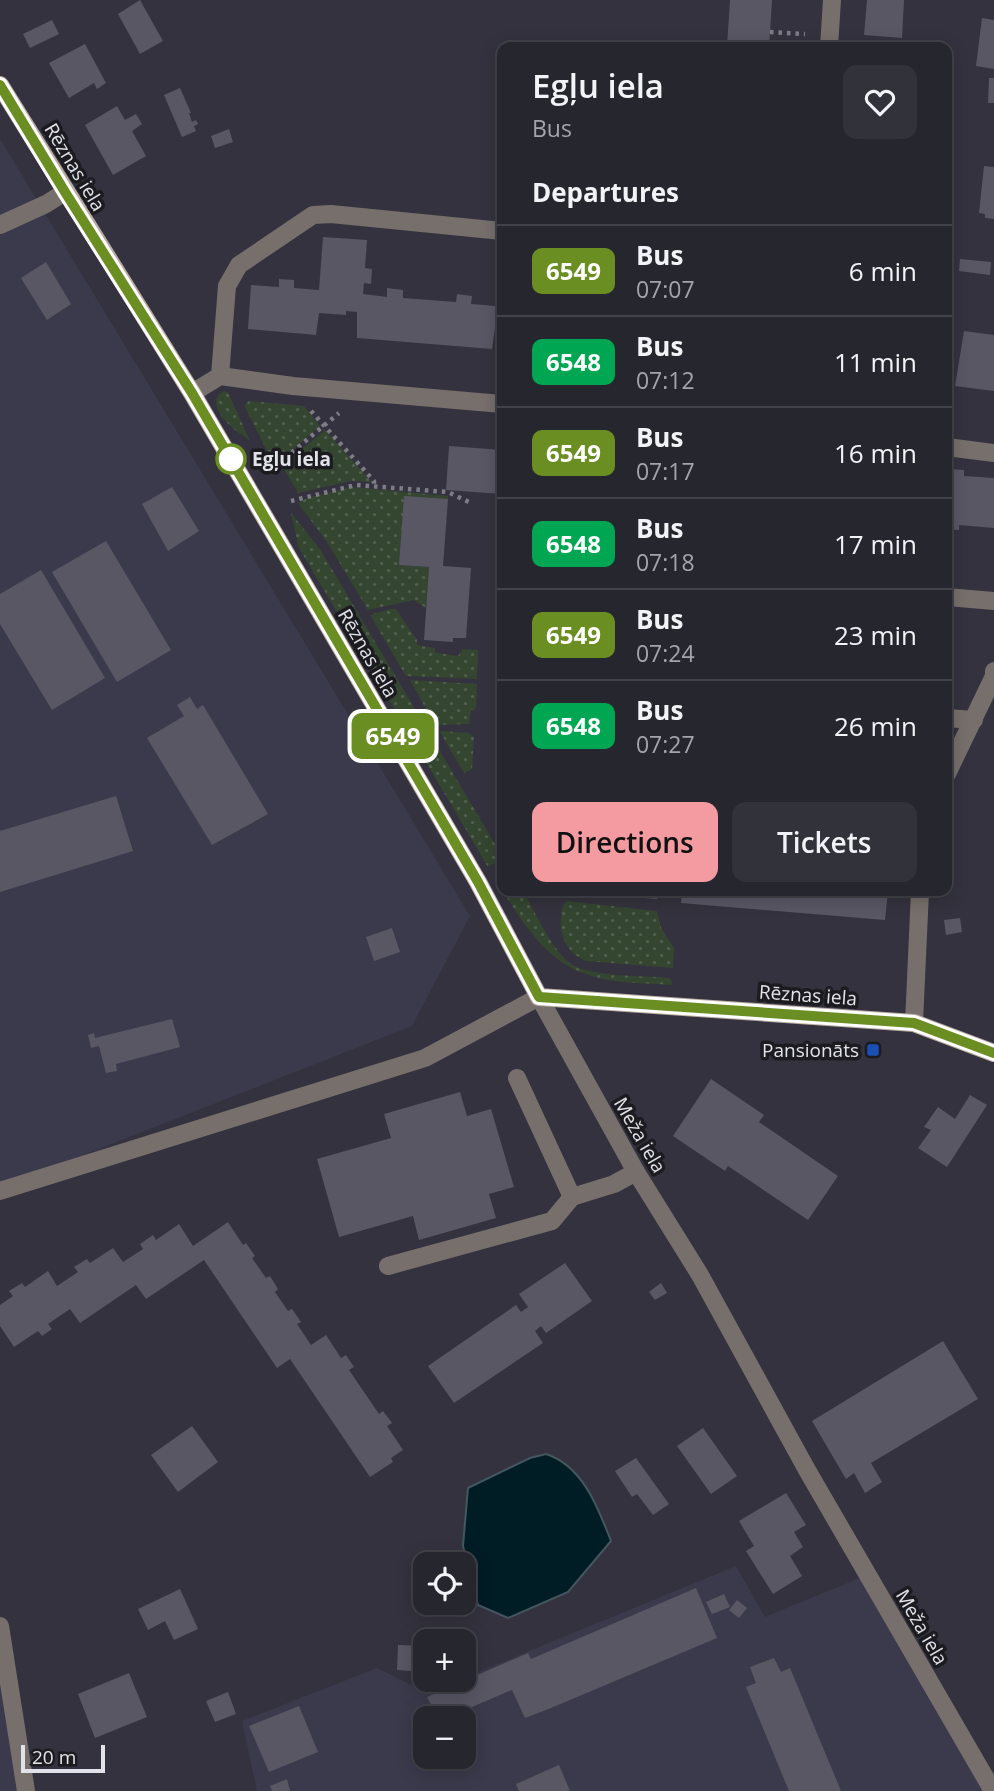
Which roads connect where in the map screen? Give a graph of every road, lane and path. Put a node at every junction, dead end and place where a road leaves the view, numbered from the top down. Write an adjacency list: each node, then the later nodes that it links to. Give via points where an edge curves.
1 (832, 0): 4 (street)
2 (770, 32): 3 (path)
3 (805, 34)
4 (829, 42)
5 (0, 85): 6 (main road, Rēznas iela)
6 (65, 192): 7 (street); 10 (main road, Rēznas iela)
7 (0, 225)
8 (497, 231): 9 (street, via 313,215 239,265 227,286)
9 (220, 376): 10 (street); 12 (street)
10 (192, 393): 28 (main road, Rēznas iela, via 478,882)
11 (309, 403): 14 (path)
12 (497, 404)
13 (342, 407): 14 (path)
14 (324, 426): 17 (path); 18 (path)
15 (952, 448): 16 (street)
16 (994, 453)
17 (272, 468)
18 (374, 486): 19 (path, via 350,485); 20 (path, via 448,492)
19 (291, 501)
20 (473, 504)
21 (952, 597): 22 (street)
22 (994, 601)
23 (994, 671): 25 (street)
24 (952, 718): 25 (street)
25 (974, 720): 26 (street)
26 (952, 764)
27 (920, 896): 29 (street)
28 (539, 997): 29 (main road, Rēznas iela); 32 (street, Meža iela); 33 (street, via 425,1058)
29 (914, 1023): 30 (main road, Rēznas iela)
30 (994, 1054)
31 (517, 1078): 34 (street)
32 (636, 1172): 34 (street); 38 (street, Meža iela)
33 (0, 1191)
34 (572, 1197): 35 (street, via 552,1221)
35 (388, 1266)
36 (0, 1626): 37 (street)
37 (26, 1791)
38 (993, 1791)

